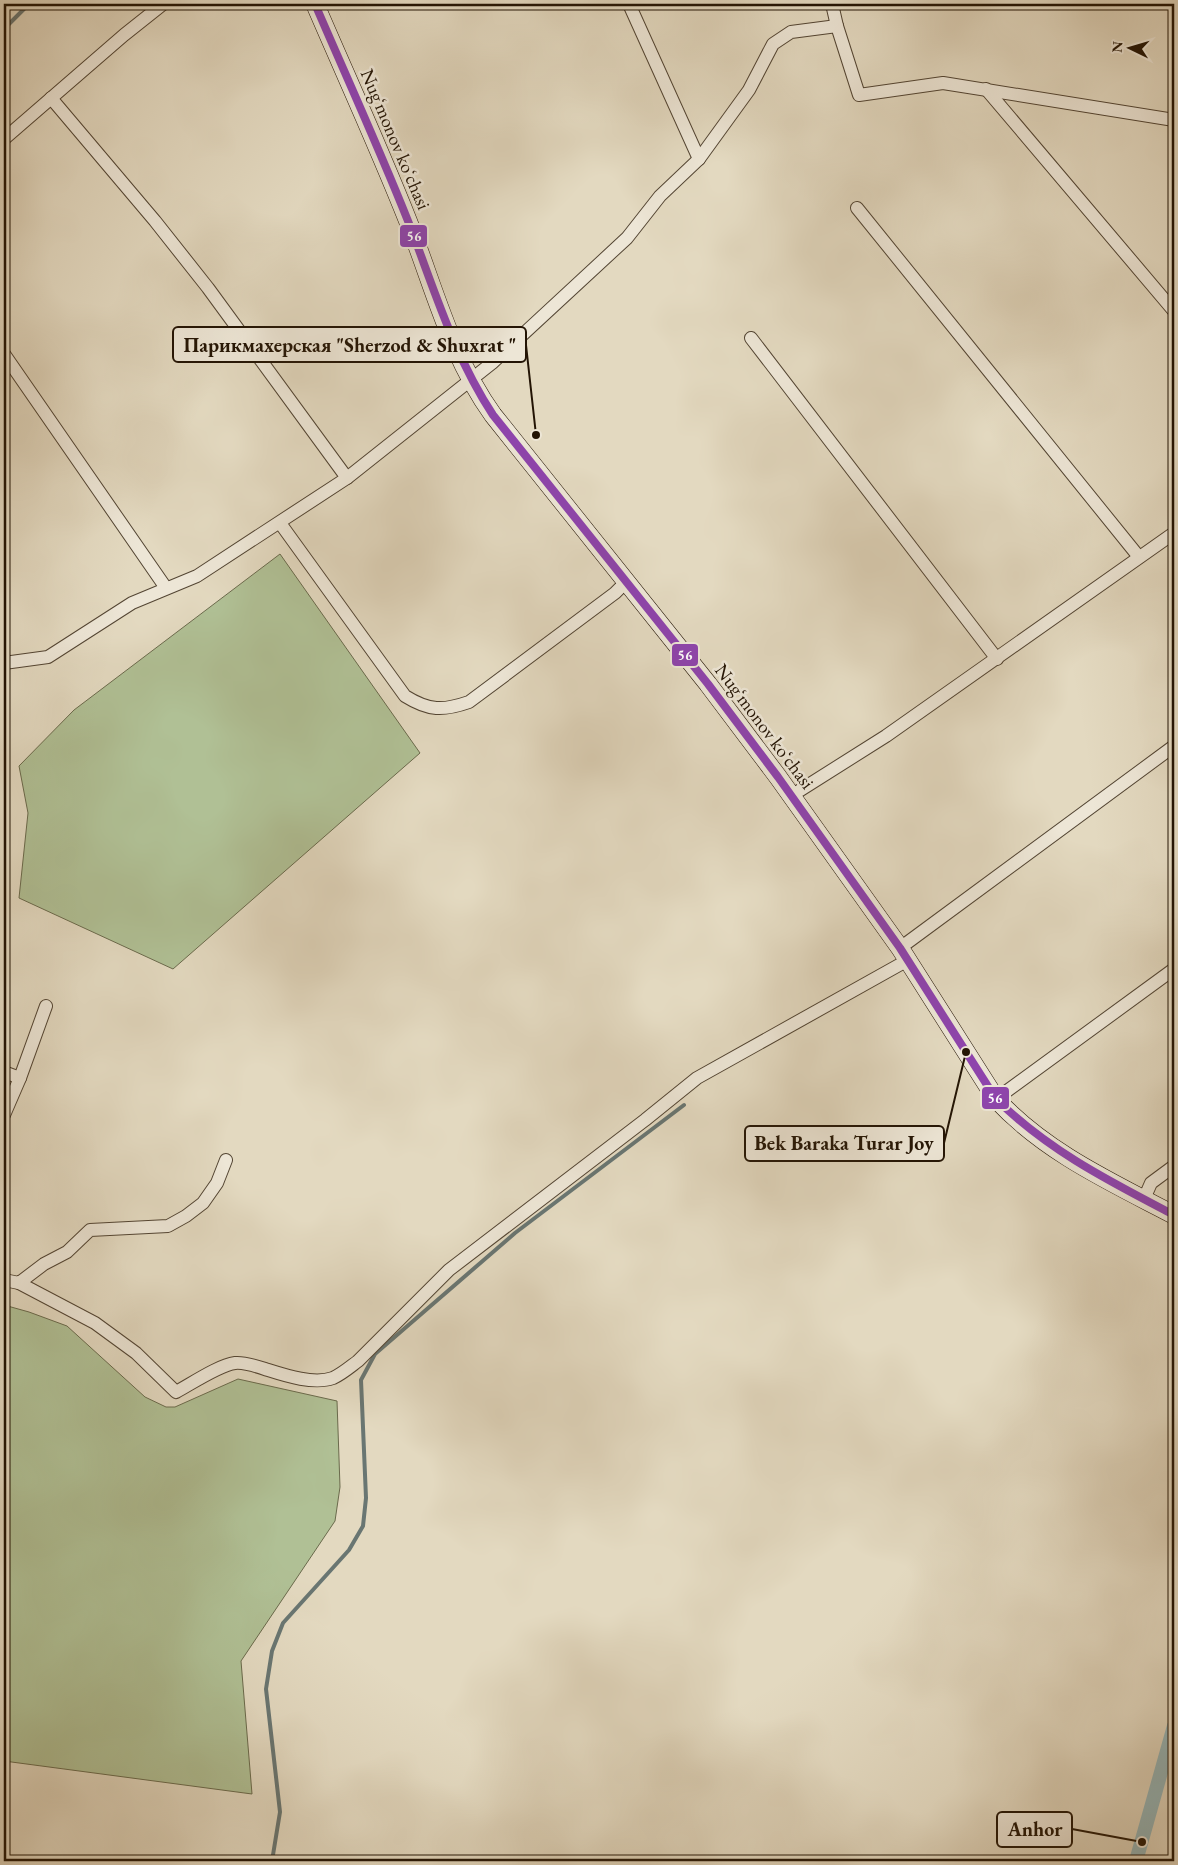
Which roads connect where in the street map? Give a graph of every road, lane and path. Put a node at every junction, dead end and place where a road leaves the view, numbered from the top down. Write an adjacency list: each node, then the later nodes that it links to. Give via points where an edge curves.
1 (163, 4): 7 (street)
2 (315, 4): 15 (main road, Nugʻmonov koʻchasi, via 408,220)
3 (629, 4): 10 (street)
4 (832, 4): 5 (street)
5 (837, 26): 6 (street, via 859,95 943,83); 10 (street, via 791,32 773,44 749,90)
6 (986, 89): 8 (street); 12 (street)
7 (51, 98): 9 (street); 16 (street, via 208,288)
8 (1174, 120)
9 (4, 139)
10 (699, 160): 15 (street, via 660,196 627,238)
11 (857, 208): 19 (street)
12 (1174, 311)
13 (751, 338): 22 (street)
14 (4, 354): 21 (street)
15 (470, 381): 16 (street); 20 (main road, Nugʻmonov koʻchasi, via 498,423)
16 (347, 478): 17 (street)
17 (280, 523): 20 (street, via 405,696 418,705 433,708 450,708 469,702); 21 (street, via 197,576)
18 (1174, 533): 19 (street)
19 (1139, 557): 22 (street)
20 (626, 582): 25 (main road, Nugʻmonov koʻchasi, via 708,684)
21 (166, 588): 23 (street, via 132,603 48,657)
22 (997, 659): 25 (street, via 886,736)
23 (4, 663)
24 (1174, 746): 26 (street)
25 (791, 796): 26 (main road, Nugʻmonov koʻchasi)
26 (904, 954): 31 (main road, Nugʻmonov koʻchasi); 38 (street, via 697,1078 449,1270 358,1361 331,1379 305,1379 235,1363 176,1392 136,1353 95,1322)
27 (1174, 969): 31 (street)
28 (46, 1006): 30 (street)
29 (4, 1072): 30 (street)
30 (20, 1078): 32 (street)
31 (996, 1099): 35 (main road, Nugʻmonov koʻchasi, via 1058,1151)
32 (4, 1115)
33 (226, 1160): 38 (street, via 217,1183 203,1203 186,1216 168,1226 90,1230 67,1252)
34 (1174, 1166): 35 (street, via 1151,1183)
35 (1144, 1199): 36 (main road, Nugʻmonov koʻchasi)
36 (1174, 1215)
37 (4, 1280): 38 (street)
38 (19, 1283)

